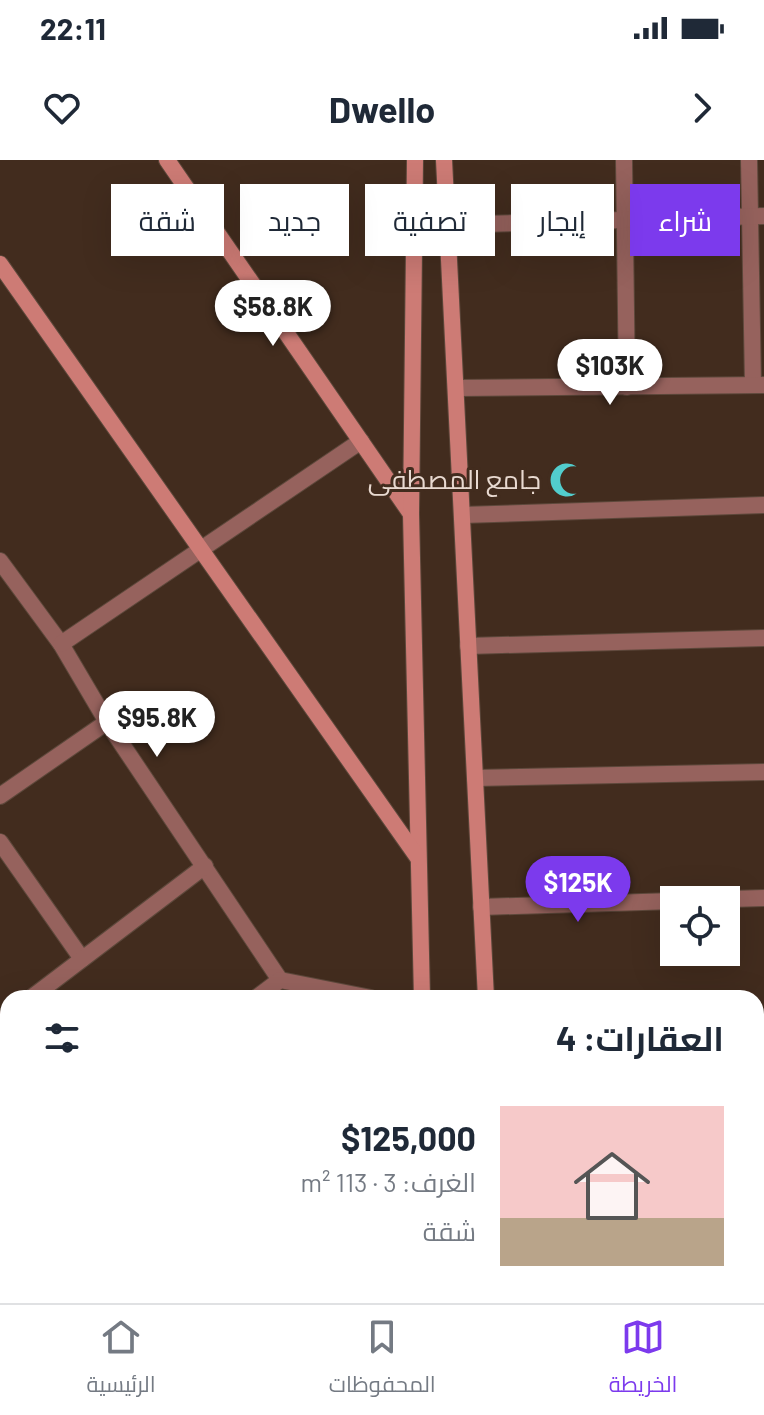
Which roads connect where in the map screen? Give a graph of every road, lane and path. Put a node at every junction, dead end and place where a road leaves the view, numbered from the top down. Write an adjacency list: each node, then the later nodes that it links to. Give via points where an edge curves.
1 (167, 160): 15 (main road)
2 (415, 160): 17 (main road)
3 (444, 160): 6 (main road)
4 (624, 160): 8 (street)
5 (749, 160): 7 (street)
6 (445, 184)
7 (758, 216): 8 (street); 12 (street)
8 (626, 220): 9 (street); 13 (street)
9 (495, 224)
10 (449, 256): 14 (main road)
11 (0, 264): 19 (main road)
12 (758, 385): 13 (street)
13 (627, 387): 14 (street)
14 (456, 388): 18 (main road)
15 (361, 441): 17 (main road); 19 (street)
16 (764, 505): 18 (street)
17 (411, 514): 29 (main road)
18 (462, 515): 23 (main road)
19 (200, 549): 22 (street); 29 (main road)
20 (1, 563): 22 (street)
21 (764, 638): 23 (street)
22 (61, 644): 24 (street)
23 (468, 646): 26 (main road)
24 (107, 722): 27 (street); 30 (street)
25 (764, 772): 26 (street)
26 (475, 778): 34 (main road)
27 (0, 796)
28 (0, 842): 35 (street)
29 (419, 860): 40 (main road)
30 (205, 866): 35 (street); 36 (street)
31 (764, 898): 32 (street)
32 (740, 899)
33 (660, 901): 34 (street)
34 (481, 907): 41 (main road)
35 (82, 959): 37 (street)
36 (280, 980): 38 (street); 39 (street)
37 (41, 990)
38 (267, 990)
39 (331, 990)
40 (422, 990)
41 (486, 990)

